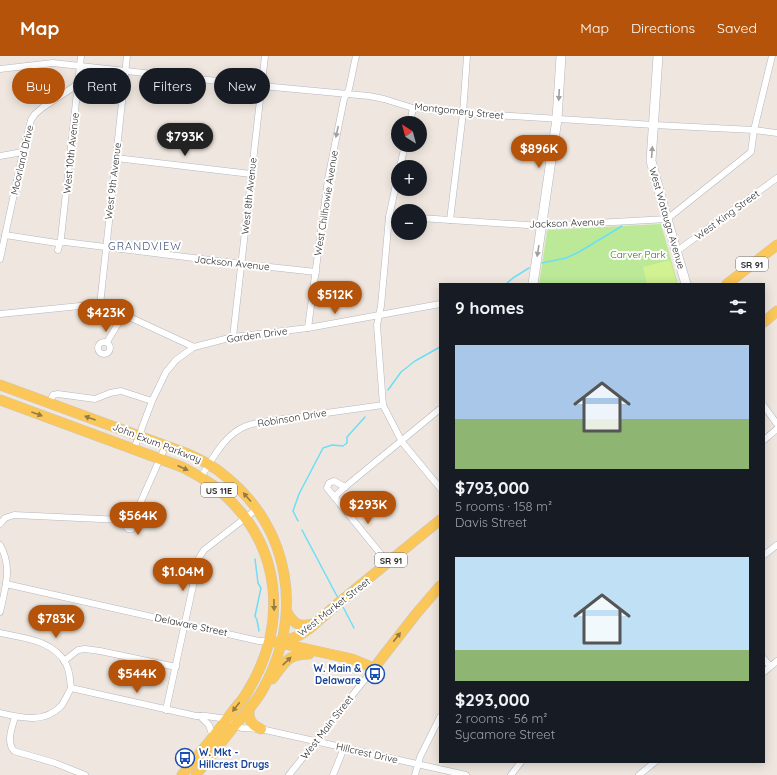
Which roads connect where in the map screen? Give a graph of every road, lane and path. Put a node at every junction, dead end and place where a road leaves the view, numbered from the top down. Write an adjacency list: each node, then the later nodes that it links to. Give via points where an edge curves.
1 (81, 56): 9 (street, West 10th Avenue)
2 (127, 56): 12 (street, West 9th Avenue)
3 (265, 56): 13 (street, West 8th Avenue)
4 (356, 56): 19 (street, West Chilhowie Avenue)
5 (467, 56): 24 (street)
6 (561, 56): 26 (main road, one-way to 26)
7 (658, 56): 27 (main road, West Watauga Avenue)
8 (772, 56): 28 (street)
9 (80, 65): 10 (street, West 10th Avenue); 11 (street, Montgomery Street); 14 (street, Montgomery Street, via 46,62)
10 (80, 68)
11 (107, 68)
12 (125, 68)
13 (264, 68)
14 (0, 69)
15 (131, 71): 16 (street, Montgomery Street)
16 (214, 80)
17 (73, 87): 30 (street, Moorland Drive, via 35,114 31,120)
18 (270, 87): 19 (street, Montgomery Street)
19 (347, 94): 23 (street, Montgomery Street, via 384,99); 49 (street, West Chilhowie Avenue, one-way to 49, via 328,178)
20 (76, 104): 42 (street, West 10th Avenue)
21 (122, 104): 32 (street, West 9th Avenue)
22 (260, 104): 33 (street, West 8th Avenue)
23 (413, 108): 24 (street, Montgomery Street); 25 (street)
24 (463, 113): 26 (street, Montgomery Street); 39 (street)
25 (411, 116)
26 (557, 119): 27 (street, Montgomery Street); 40 (main road)
27 (654, 125): 28 (street, Montgomery Street); 38 (main road, West Watauga Avenue, one-way to 27, via 652,161)
28 (754, 130): 29 (street, Montgomery Street); 38 (street, via 751,152)
29 (777, 133)
30 (23, 152): 31 (street); 41 (street, Moorland Drive)
31 (0, 156)
32 (116, 158): 33 (street); 44 (street, West 9th Avenue)
33 (251, 174): 48 (street, West 8th Avenue)
34 (777, 178): 46 (street, West King Street)
35 (394, 196): 36 (street)
36 (389, 217): 58 (street)
37 (427, 218): 39 (street, Jackson Avenue)
38 (667, 219): 40 (street, Jackson Avenue); 46 (main road, West Watauga Avenue)
39 (450, 220): 40 (street, Jackson Avenue)
40 (542, 226): 50 (main road, one-way to 50)
41 (5, 235): 42 (street, Jackson Avenue); 47 (street, Moorland Drive)
42 (60, 243): 44 (street, Jackson Avenue); 45 (street, West 10th Avenue)
43 (777, 245): 52 (main road, SR 91)
44 (105, 248): 48 (street, Jackson Avenue); 54 (street, West 9th Avenue)
45 (58, 250)
46 (677, 251): 51 (main road, West Watauga Avenue)
47 (0, 259)
48 (242, 264): 49 (street, Jackson Avenue); 61 (street, West 8th Avenue)
49 (316, 272): 60 (street, West Chilhowie Avenue)
50 (533, 283)
51 (686, 283)
52 (728, 283)
53 (439, 304): 58 (street, Garden Drive)
54 (100, 305): 56 (street); 57 (street)
55 (777, 311): 59 (main road)
56 (0, 314)
57 (124, 314): 62 (street); 63 (street)
58 (379, 316): 60 (street, Garden Drive); 68 (street, via 377,325)
59 (765, 321)
60 (308, 328): 61 (street, Garden Drive)
61 (233, 337): 63 (street, Garden Drive)
62 (107, 342)
63 (194, 347): 66 (street, Garden Drive, via 176,360 166,372)
64 (0, 385): 67 (main road, John Exum Parkway / US 11E)
65 (0, 400): 77 (main road, John Exum Parkway / US 11E, one-way to 77)
66 (152, 401): 67 (street, via 121,391 94,399 58,394 53,395); 73 (street, Garden Drive)
67 (49, 403): 73 (main road, John Exum Parkway / US 11E, one-way to 67)
68 (383, 405): 75 (street); 79 (street, Robinson Drive, via 247,425 234,432)
69 (765, 407): 71 (street)
70 (439, 410): 75 (street)
71 (777, 424)
72 (777, 430): 74 (street)
73 (140, 436): 76 (main road, John Exum Parkway / US 11E); 77 (street, Garden Drive)
74 (765, 439)
75 (402, 442): 81 (street); 82 (street)
76 (166, 445): 78 (street); 79 (main road, John Exum Parkway / US 11E)
77 (134, 449): 78 (main road, John Exum Parkway / US 11E)
78 (161, 459): 80 (main road, John Exum Parkway / US 11E, one-way to 80); 85 (street)
79 (209, 464): 80 (street, Robinson Drive); 84 (main road, John Exum Parkway / US 11E, one-way to 79, via 235,484)
80 (201, 477): 86 (main road, John Exum Parkway / US 11E, via 230,500)
81 (345, 487): 83 (street); 83 (street, via 334,481 329,483 327,488)
82 (439, 487)
83 (334, 497): 93 (street)
84 (257, 509): 86 (street); 97 (main road, John Exum Parkway / US 11E, via 276,542 283,565)
85 (134, 514): 87 (street); 87 (street, via 137,524 132,529 128,529)
86 (245, 518): 98 (street, via 204,550); 102 (main road, John Exum Parkway / US 11E, one-way to 102, via 267,560 272,578 274,615)
87 (122, 520): 89 (street, via 14,514)
88 (439, 521): 93 (main road, West Market Street / SR 91)
89 (0, 524)
90 (0, 545): 94 (street, via 7,560)
91 (777, 545): 92 (street)
92 (765, 555)
93 (388, 563): 99 (main road, West Market Street / SR 91)
94 (6, 584): 96 (street); 98 (street, Delaware Street)
95 (439, 587): 111 (main road, West Main Street, one-way to 95)
96 (0, 612)
97 (287, 612): 99 (main road, via 295,623 306,626); 103 (main road, John Exum Parkway / US 11E)
98 (185, 624): 102 (street, Delaware Street, via 258,641); 110 (street)
99 (314, 624): 101 (main road, West Market Street / SR 91)
100 (0, 633): 107 (street, via 51,646)
101 (300, 635): 103 (main road, West Market Street / SR 91); 104 (main road, via 297,643)
102 (270, 641): 103 (main road, Delaware Street); 121 (main road, John Exum Parkway / US 11E, one-way to 121, via 257,673)
103 (281, 643): 104 (main road, Delaware Street); 114 (main road, John Exum Parkway / US 11E)
104 (303, 649): 105 (main road, Delaware Street)
105 (322, 654): 111 (main road, Delaware Street, via 352,659); 114 (main road, one-way to 105, via 292,656)
106 (765, 660): 109 (street)
107 (64, 661): 110 (street, via 78,650 85,649); 113 (street, via 67,664)
108 (777, 661): 109 (street)
109 (770, 666): 112 (street)
110 (176, 667): 116 (street)
111 (374, 668): 124 (street, West Main Street)
112 (765, 671)
113 (71, 688): 116 (street, Hillcrest Drive); 119 (street, via 62,704 53,712 43,717)
114 (263, 689): 115 (main road, John Exum Parkway / US 11E)
115 (250, 707): 121 (main road, US 11E); 122 (main road, via 248,714 251,722)
116 (166, 710): 118 (street, Hillcrest Drive)
117 (0, 713): 119 (street)
118 (200, 716): 121 (street, Hillcrest Drive); 123 (street, via 209,725)
119 (15, 717): 129 (street, via 9,740 14,751)
120 (439, 719): 128 (street)
121 (231, 722): 122 (street, Hillcrest Drive, via 242,728); 123 (main road, US 11E); 131 (main road, US 11E)
122 (262, 729): 124 (street, Hillcrest Drive)
123 (213, 738): 130 (main road, US 11E)
124 (315, 742): 125 (street, Hillcrest Drive); 132 (street, West Main Street)
125 (344, 748): 128 (street, Hillcrest Drive); 133 (street)
126 (520, 763): 136 (street)
127 (654, 763): 137 (street)
128 (418, 764): 134 (street); 135 (street, Hillcrest Drive)
129 (85, 775)
130 (182, 775)
131 (196, 775)
132 (289, 775)
133 (334, 775)
134 (415, 775)
135 (466, 775)
136 (511, 775)
137 (639, 775)

